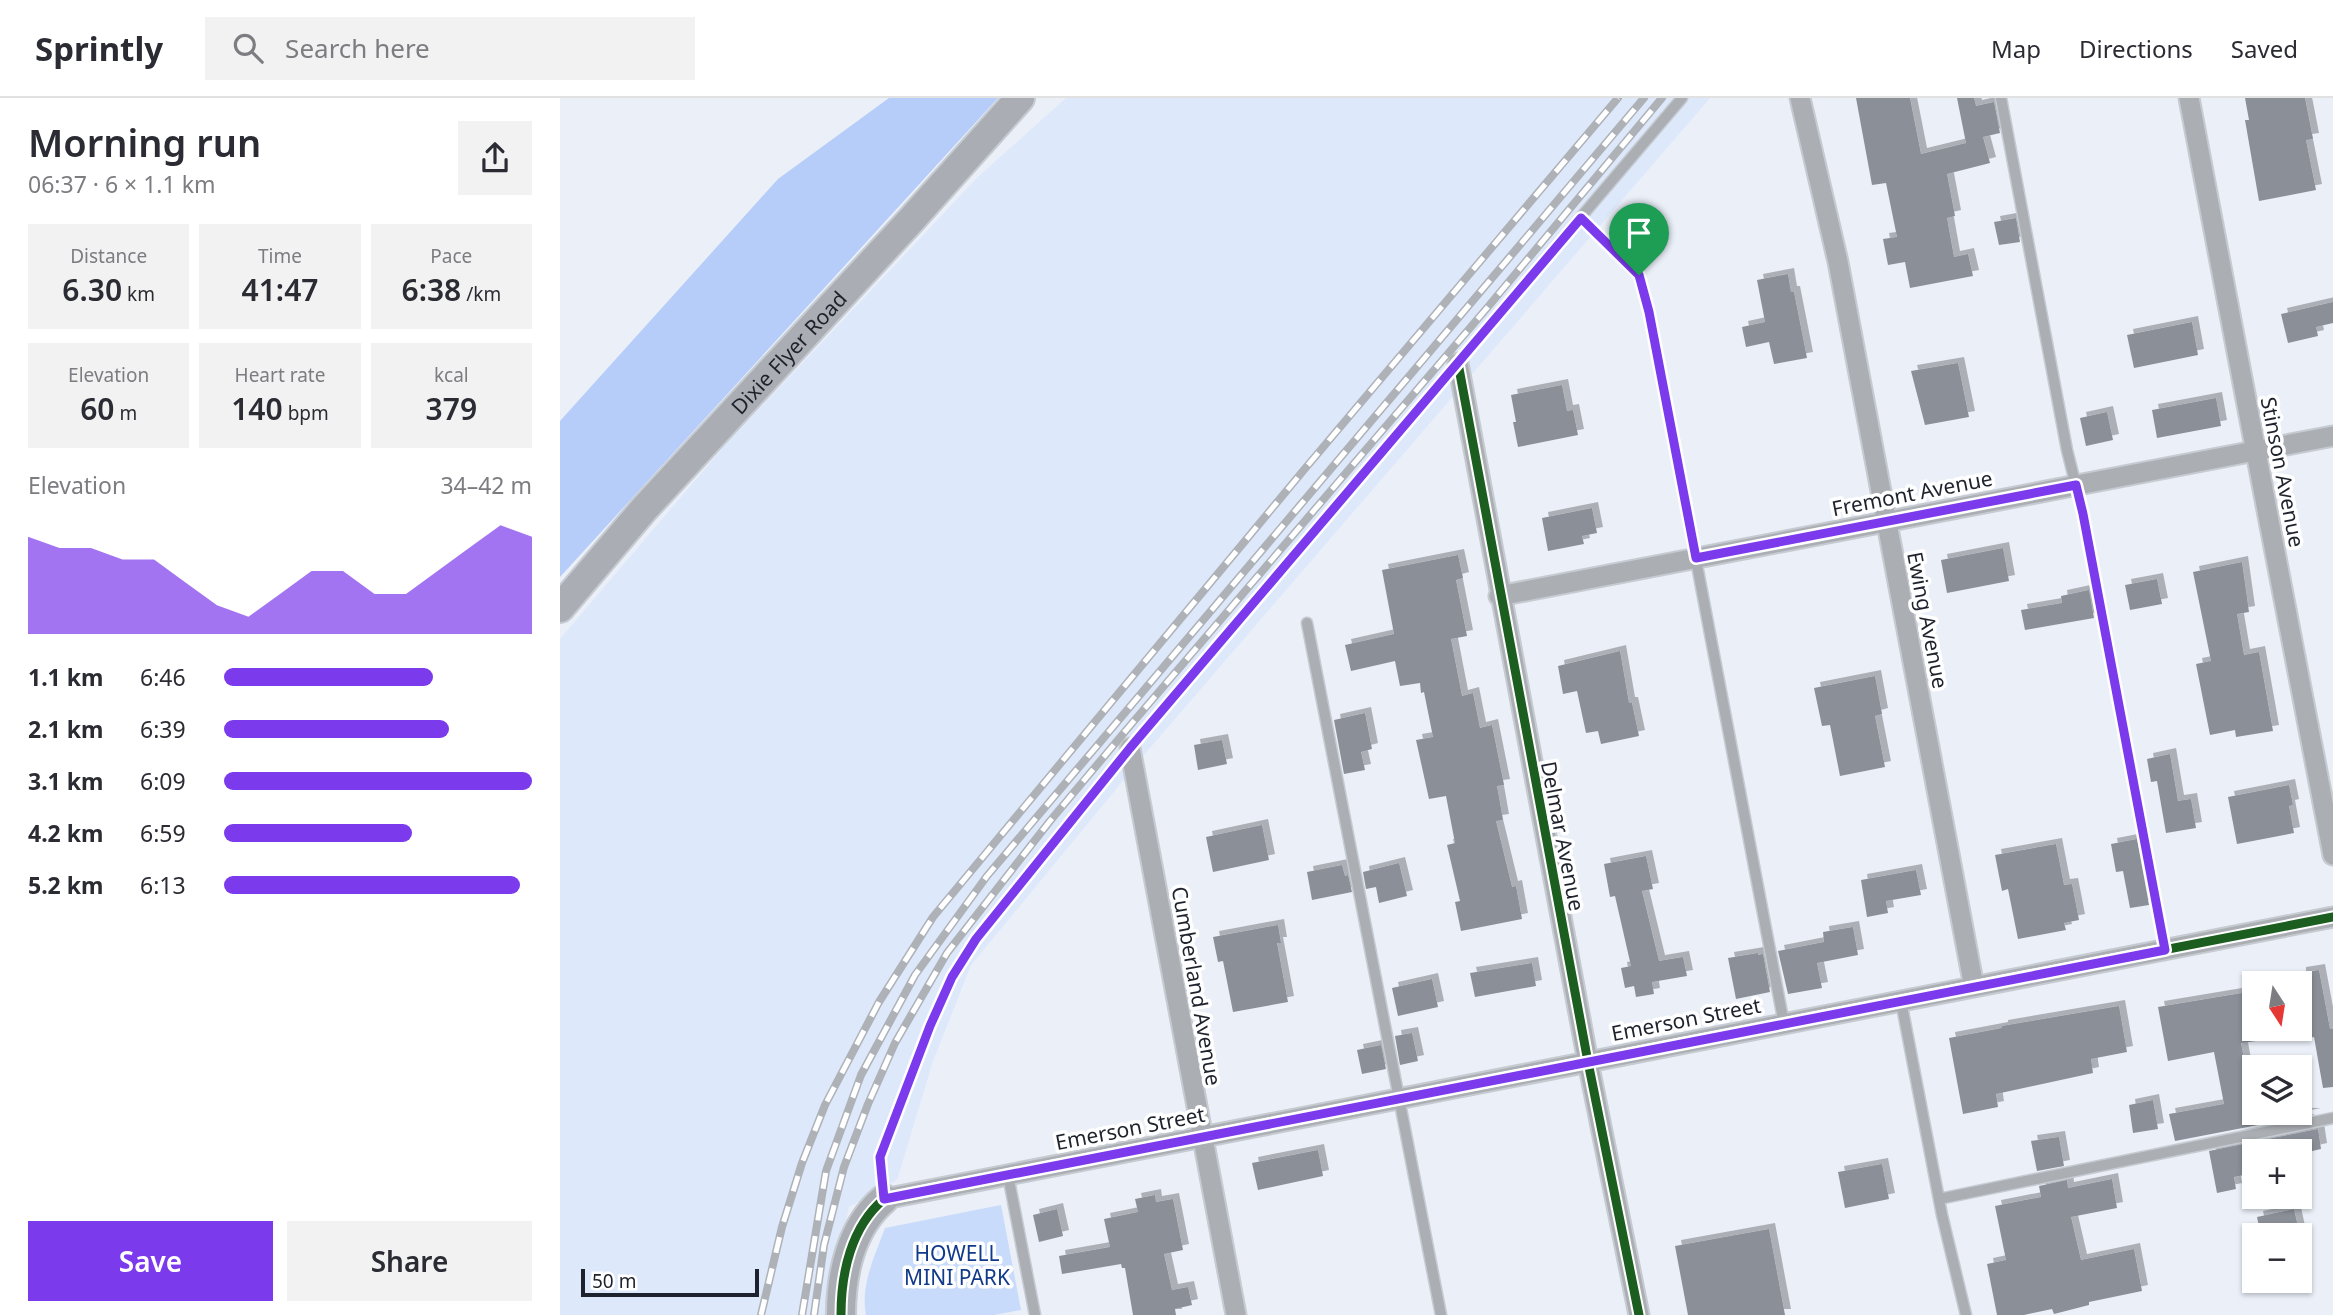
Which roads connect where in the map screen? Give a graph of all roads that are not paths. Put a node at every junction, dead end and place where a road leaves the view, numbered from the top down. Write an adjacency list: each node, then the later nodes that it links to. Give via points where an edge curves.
1 (1020, 98): 14 (street, Dixie Flyer Road, via 644,509)
2 (1682, 98): 6 (lane)
3 (1800, 98): 11 (street, Ewing Avenue, via 1838,262)
4 (2001, 98): 10 (lane)
5 (2189, 98): 9 (street, Stinson Avenue)
6 (1581, 218): 7 (lane); 12 (lane, via 1639,275)
7 (1458, 363): 13 (street, Delmar Avenue); 16 (lane)
8 (2333, 436): 9 (street, Fremont Avenue)
9 (2257, 450): 10 (street, Fremont Avenue); 17 (street, Stinson Avenue)
10 (2076, 485): 11 (street, Fremont Avenue); 19 (lane)
11 (1886, 521): 12 (street, Fremont Avenue); 20 (street, Ewing Avenue)
12 (1696, 558): 13 (street, Fremont Avenue); 22 (lane)
13 (1499, 596): 23 (street, Delmar Avenue)
14 (560, 608)
15 (1307, 623): 24 (lane)
16 (1130, 748): 26 (street, Cumberland Avenue); 28 (lane, via 1005,901 952,977 880,1157)
17 (2333, 855)
18 (2333, 917): 19 (street, Emerson Street)
19 (2165, 950): 20 (street, Emerson Street)
20 (1974, 987): 21 (street, Emerson Street)
21 (1900, 1001): 22 (street, Emerson Street); 29 (lane)
22 (1784, 1024): 23 (street, Emerson Street)
23 (1588, 1062): 24 (street, Emerson Street); 34 (street, Delmar Avenue)
24 (1398, 1100): 26 (street, Emerson Street); 33 (lane)
25 (2333, 1118): 29 (lane)
26 (1201, 1137): 27 (street, Emerson Street); 32 (street, Cumberland Avenue)
27 (1008, 1175): 28 (street, Emerson Street); 31 (lane)
28 (884, 1199): 30 (street, via 862,1223 850,1252)
29 (1939, 1199): 35 (lane)
30 (841, 1315)
31 (1035, 1315)
32 (1236, 1315)
33 (1441, 1315)
34 (1639, 1315)
35 (1966, 1315)

